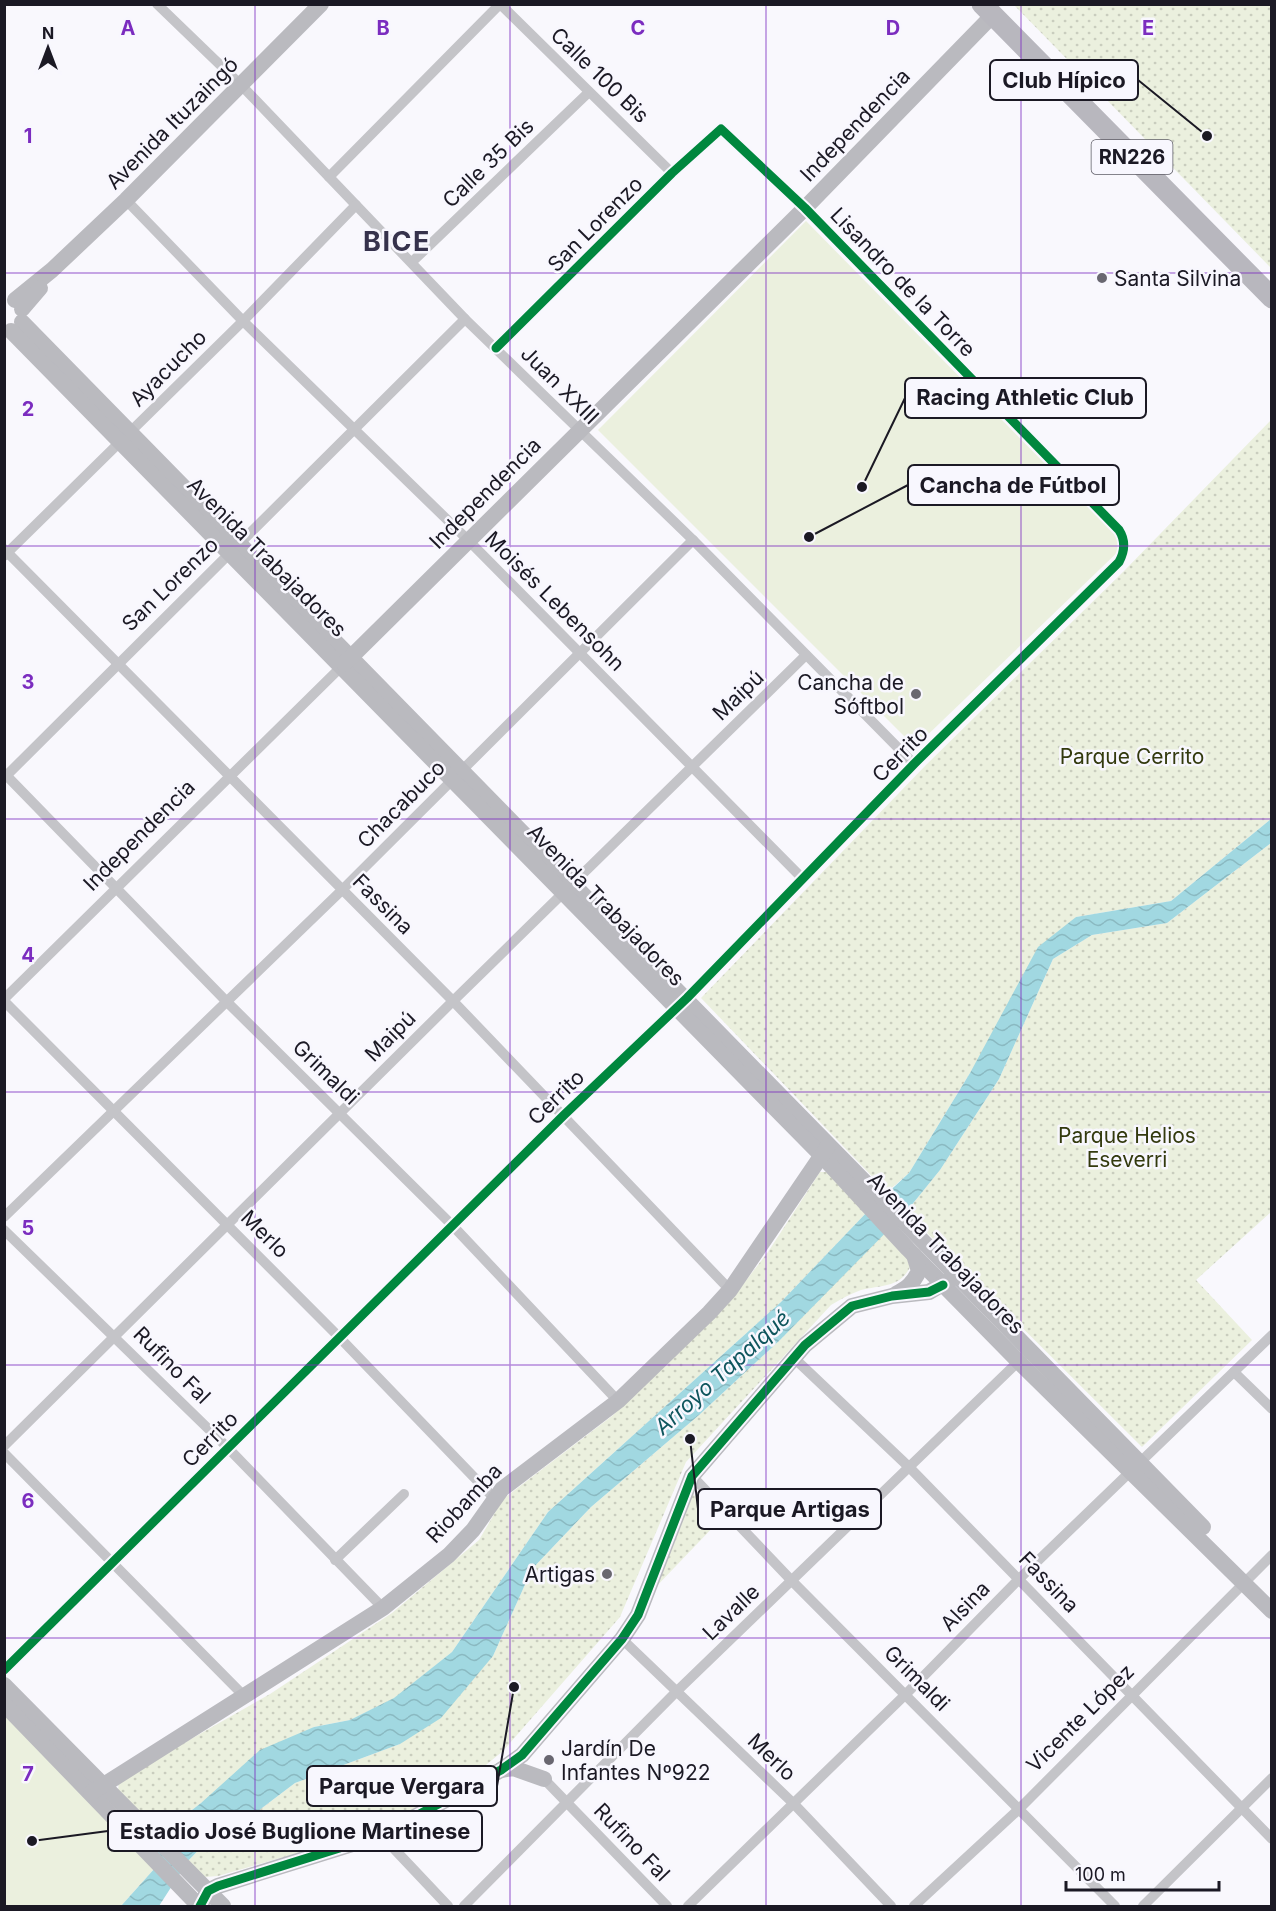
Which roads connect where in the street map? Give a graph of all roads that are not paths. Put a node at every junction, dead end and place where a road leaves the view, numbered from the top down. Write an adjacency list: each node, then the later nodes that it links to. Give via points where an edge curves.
1 (157, 4): 5 (street, Juan XXIII)
2 (321, 4): 5 (main road, Avenida Ituzaingó)
3 (500, 4): 6 (street, Calle 100 Bis); 9 (street)
4 (988, 10): 12 (main road, Independencia); 14 (highway, RN226)
5 (242, 86): 9 (street, Juan XXIII); 10 (main road, Avenida Ituzaingó)
6 (589, 92): 8 (street, Calle 100 Bis); 13 (street, Calle 35 Bis)
7 (721, 129): 8 (street, San Lorenzo); 12 (street, Lisandro de la Torre)
8 (672, 173): 18 (street, San Lorenzo)
9 (330, 177): 11 (street, Juan XXIII)
10 (126, 200): 15 (main road, Avenida Ituzaingó, via 52,270); 17 (street, Moisés Lebensohn)
11 (356, 205): 13 (street, Juan XXIII); 17 (street, Ayacucho)
12 (805, 208): 20 (main road, Independencia); 24 (street, Lisandro de la Torre, via 1119,530)
13 (413, 261): 16 (street, Juan XXIII)
14 (1272, 298)
15 (13, 315): 21 (main road, Avenida Trabajadores)
16 (465, 319): 18 (street, Juan XXIII); 19 (street, San Lorenzo)
17 (243, 321): 19 (street, Moisés Lebensohn); 21 (street, Ayacucho)
18 (496, 348): 20 (street, Juan XXIII)
19 (354, 429): 22 (street, Moisés Lebensohn); 25 (street, San Lorenzo)
20 (579, 432): 22 (main road, Independencia); 23 (street, Juan XXIII)
21 (126, 438): 25 (main road, Avenida Trabajadores); 26 (street, Ayacucho)
22 (468, 540): 27 (street, Moisés Lebensohn); 29 (main road, Independencia)
23 (693, 540): 27 (street, Chacabuco); 28 (street, Juan XXIII)
24 (1125, 545): 31 (street, Cerrito, via 1119,562)
25 (236, 548): 29 (main road, Avenida Trabajadores); 30 (street, San Lorenzo)
26 (6, 553): 30 (street, Fassina)
27 (579, 653): 32 (street, Moisés Lebensohn); 33 (street, Chacabuco)
28 (806, 655): 31 (street, Juan XXIII); 32 (street, Maipú)
29 (347, 661): 33 (main road, Avenida Trabajadores); 35 (street, Independencia)
30 (118, 662): 34 (street, San Lorenzo); 35 (street, Fassina)
31 (914, 764): 36 (street, Cerrito)
32 (692, 767): 36 (street, Moisés Lebensohn); 37 (street, Maipú)
33 (457, 775): 37 (main road, Avenida Trabajadores); 39 (street, Chacabuco)
34 (5, 776): 38 (street, Grimaldi)
35 (230, 776): 38 (street, Independencia); 39 (street, Fassina)
36 (803, 879): 43 (street, Cerrito)
37 (568, 888): 42 (street, Maipú); 43 (main road, Avenida Trabajadores)
38 (117, 889): 40 (street, Independencia); 41 (street, Grimaldi)
39 (342, 891): 41 (street, Chacabuco); 42 (street, Fassina)
40 (4, 1000): 44 (street, Merlo)
41 (226, 1001): 44 (street, Chacabuco); 45 (street, Grimaldi)
42 (453, 1001): 45 (street, Maipú); 46 (street, Fassina)
43 (681, 1003): 46 (street, Cerrito); 47 (main road, Avenida Trabajadores)
44 (115, 1110): 48 (street, Chacabuco); 49 (street, Merlo)
45 (341, 1113): 49 (street, Maipú); 50 (street, Grimaldi)
46 (564, 1115): 50 (street, Cerrito); 54 (street, Fassina)
47 (825, 1150): 52 (main road, Avenida Trabajadores); 54 (main road, Riobamba)
48 (4, 1217)
49 (229, 1225): 57 (street, Maipú); 58 (street, Merlo)
50 (452, 1225): 58 (street, Cerrito); 62 (street, Grimaldi)
51 (4, 1230): 57 (street, Rufino Fal)
52 (915, 1248): 53 (main road, Avenida Trabajadores); 55 (main road, via 919,1271 908,1288)
53 (950, 1280): 55 (main road, via 929,1292); 59 (main road, Avenida Trabajadores)
54 (730, 1290): 62 (main road, Riobamba)
55 (892, 1296): 60 (main road, via 842,1312)
56 (1272, 1335): 61 (street, Alsina)
57 (115, 1336): 64 (street, Maipú); 65 (street, Rufino Fal)
58 (339, 1337): 65 (street, Cerrito); 71 (street, Merlo)
59 (1024, 1355): 67 (main road, Avenida Trabajadores); 68 (street, Lavalle)
60 (794, 1358): 68 (street, Fassina); 69 (main road)
61 (1234, 1372): 63 (street); 67 (street, Alsina)
62 (618, 1401): 71 (main road, Riobamba)
63 (1272, 1409)
64 (4, 1446)
65 (227, 1448): 73 (street, Rufino Fal); 74 (street, Cerrito)
66 (4, 1453): 74 (street)
67 (1137, 1467): 75 (street, Alsina); 76 (main road, Avenida Trabajadores)
68 (910, 1468): 75 (street, Fassina); 77 (street, Lavalle)
69 (692, 1476): 77 (street, Grimaldi); 81 (main road, via 644,1605)
70 (404, 1494): 73 (street)
71 (494, 1498): 79 (main road, Riobamba, via 459,1546)
72 (1272, 1555): 76 (street, Vicente López)
73 (335, 1560): 79 (street, Rufino Fal)
74 (113, 1562): 82 (street, Cerrito); 87 (street)
75 (1019, 1579): 85 (street, Alsina); 86 (street, Fassina)
76 (1247, 1579): 78 (main road, Avenida Trabajadores); 80 (main road, Avenida Trabajadores); 86 (street, Vicente López)
77 (792, 1581): 84 (street, Lavalle); 85 (street, Grimaldi)
78 (1272, 1598)
79 (383, 1608): 87 (main road, Riobamba)
80 (1272, 1611)
81 (622, 1639): 84 (street, Merlo); 89 (main road)
82 (4, 1670)
83 (4, 1685): 93 (main road)
84 (676, 1692): 94 (street, Lavalle); 95 (street, Merlo)
85 (906, 1694): 95 (street, Alsina); 98 (street, Grimaldi)
86 (1130, 1695): 97 (street, Fassina); 98 (street, Vicente López)
87 (245, 1697): 93 (main road, Riobamba)
88 (4, 1704): 93 (main road)
89 (536, 1739): 90 (main road); 92 (main road, via 534,1762)
90 (501, 1770): 92 (main road, via 513,1768); 99 (main road)
91 (1272, 1778): 97 (street)
92 (544, 1779): 94 (street, Rufino Fal)
93 (97, 1790): 96 (main road)
94 (566, 1803): 105 (street, Lavalle); 106 (street, Rufino Fal)
95 (794, 1804): 107 (street, Alsina); 108 (street, Merlo)
96 (115, 1807): 101 (main road); 102 (main road, via 184,1893)
97 (1241, 1808): 100 (street, Fassina); 111 (street)
98 (1018, 1810): 109 (street, Vicente López); 110 (street, Grimaldi)
99 (381, 1835): 101 (main road); 104 (street)
100 (1272, 1839)
101 (203, 1886): 102 (main road); 103 (main road)
102 (199, 1906)
103 (223, 1906)
104 (448, 1906)
105 (464, 1906)
106 (667, 1906)
107 (688, 1906)
108 (891, 1906)
109 (914, 1906)
110 (1115, 1906)
111 (1143, 1906)

